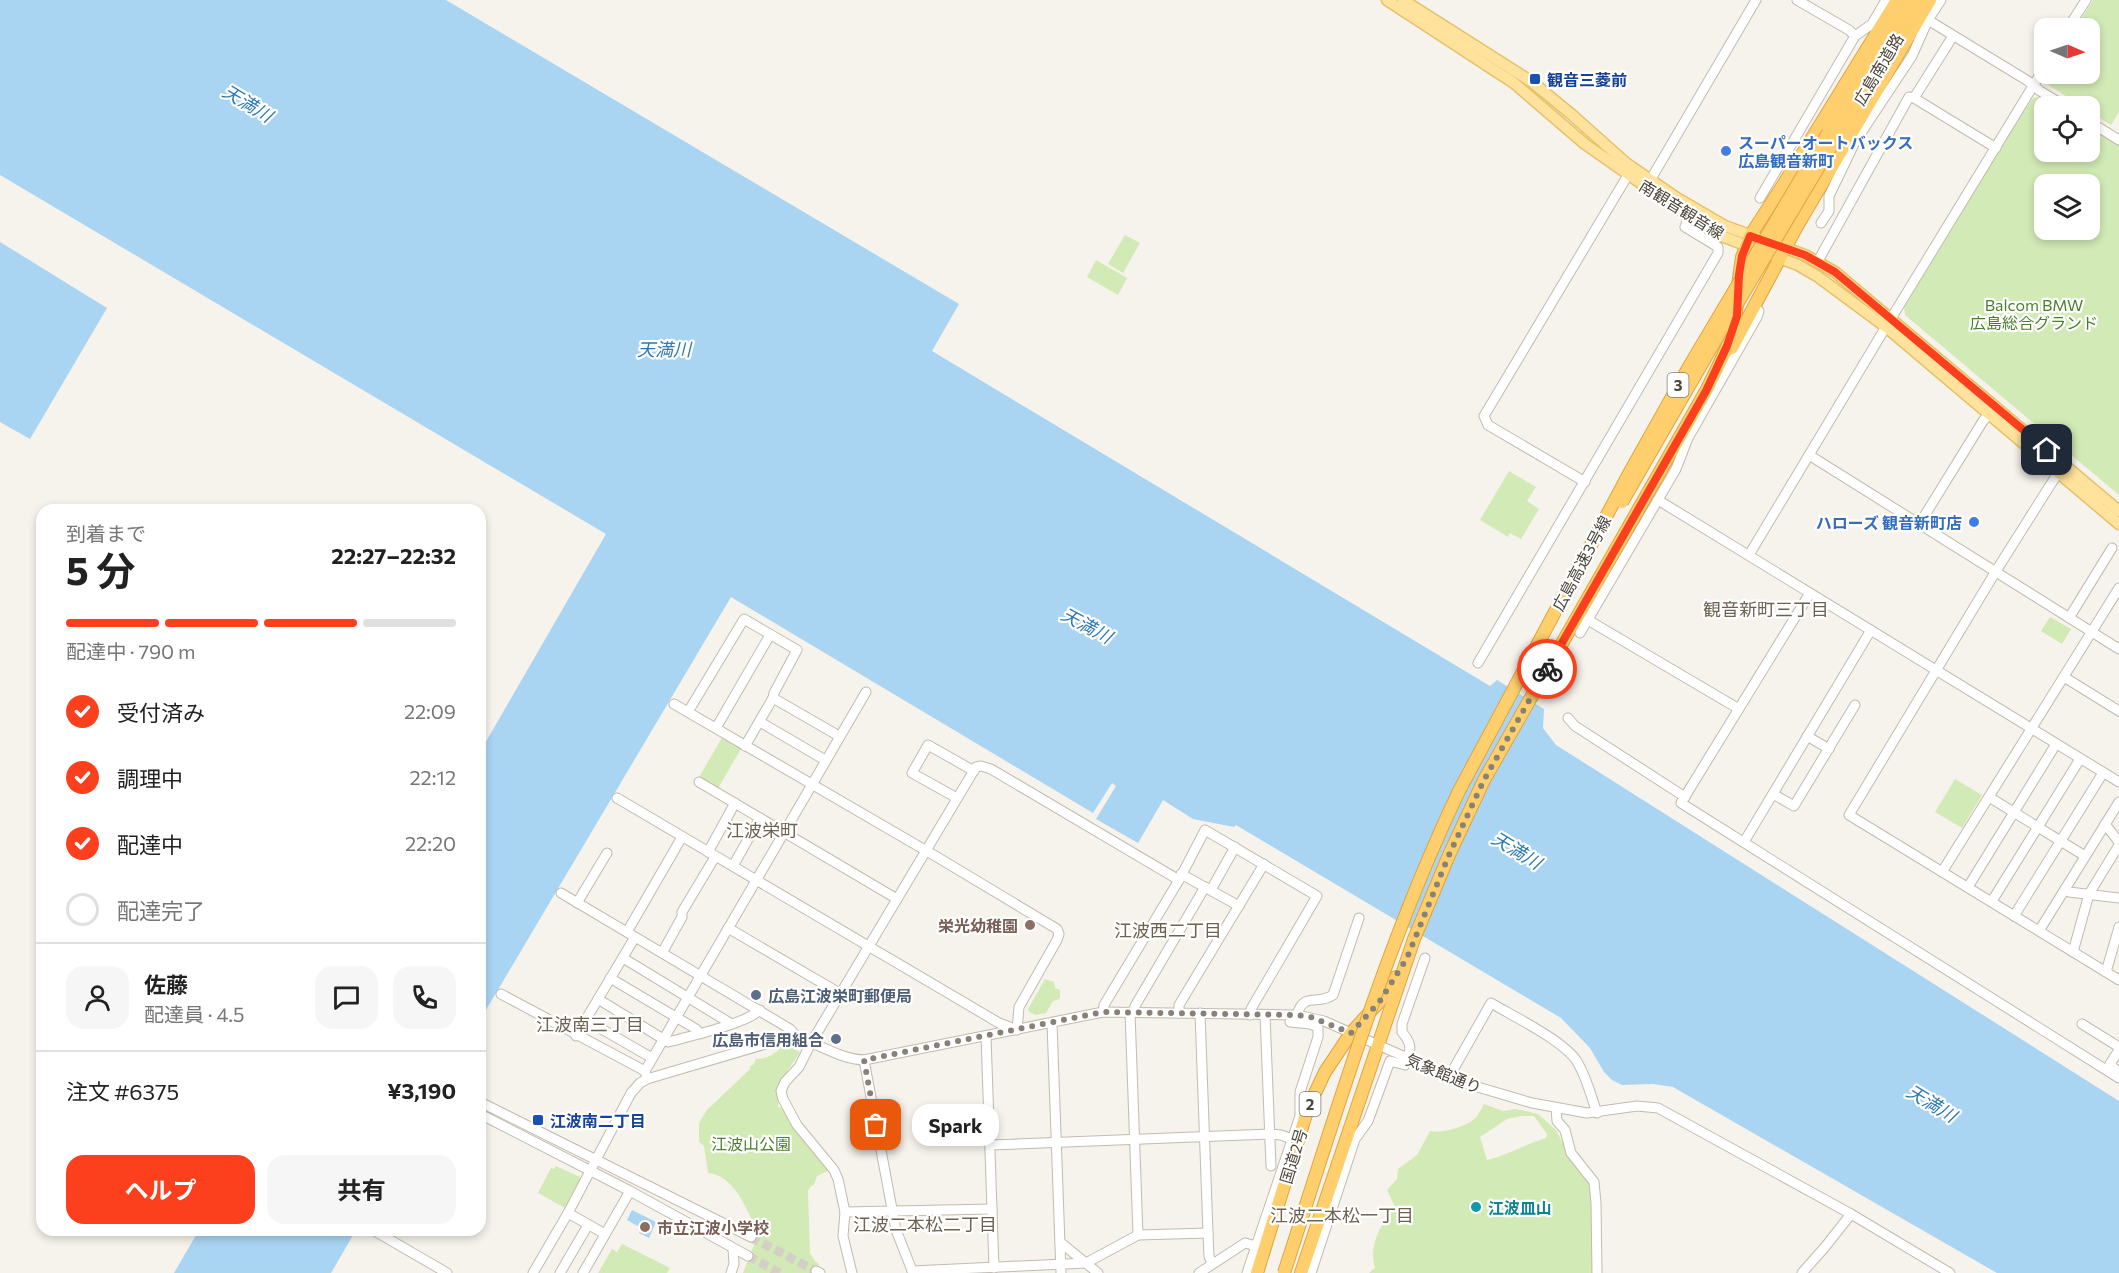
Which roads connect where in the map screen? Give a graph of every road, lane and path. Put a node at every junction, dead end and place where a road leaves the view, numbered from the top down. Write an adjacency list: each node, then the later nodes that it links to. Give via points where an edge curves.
1 (1387, 0): 26 (main road, 南観音観音線, via 1514,83)
2 (1403, 0): 28 (main road, 南観音観音線, via 1532,82)
3 (1756, 0): 28 (street)
4 (1797, 0): 14 (street)
5 (1886, 0): 14 (street, via 1872,24)
6 (1897, 0): 27 (highway)
7 (1907, 0): 22 (highway, 広島南道路 / 3)
8 (1919, 0): 22 (highway, 広島南道路 / 3)
9 (1930, 0): 16 (highway)
10 (1941, 0): 13 (street)
11 (2086, 0): 12 (street)
12 (2074, 18)
13 (1928, 20): 15 (street); 18 (street, via 1916,51)
14 (1855, 36): 25 (street)
15 (1953, 36): 17 (street); 20 (street)
16 (1884, 78): 18 (street); 33 (highway, 2)
17 (2034, 86): 19 (street); 24 (street)
18 (1888, 93): 31 (street, via 1855,142 1829,196 1829,211)
19 (2050, 96)
20 (1914, 98): 24 (street); 34 (street, via 1909,97)
21 (2100, 128): 23 (street)
22 (1832, 136): 215 (highway, 広島高速3号線 / 3, bridge, via 1689,365 1459,791 1414,892 1376,992)
23 (2119, 140)
24 (1996, 148): 36 (street)
25 (1773, 174): 27 (street); 29 (street)
26 (1628, 175): 28 (main road, 南観音観音線); 41 (street, via 1484,416 1488,425)
27 (1786, 180): 32 (highway, 2)
28 (1649, 184): 30 (main road, 南観音観音線); 32 (main road, 南観音観音線)
29 (1760, 198)
30 (1689, 217): 32 (main road, 南観音観音線, via 1724,237); 41 (street, via 1685,227 1718,247 1718,253)
31 (1821, 223)
32 (1748, 241): 33 (main road, 南観音観音線); 37 (highway, 国道2号 / 2, via 1739,275 1737,316)
33 (1783, 254): 34 (main road, 南観音観音線); 35 (highway, 国道2号 / 2); 36 (main road, 南観音観音線)
34 (1818, 261): 36 (main road, 南観音観音線, via 1835,272)
35 (1755, 306): 37 (highway, 国道2号 / 2); 42 (street, via 1759,311 1757,317 1688,438)
36 (1888, 323): 38 (main road, 南観音観音線); 39 (street)
37 (1706, 391): 130 (highway, 国道2号 / 2, via 1484,780)
38 (1992, 410): 40 (main road, 南観音観音線); 44 (street)
39 (1809, 455): 44 (street); 47 (street)
40 (2061, 468): 43 (main road, 南観音観音線); 45 (main road, 南観音観音線); 48 (street)
41 (1585, 482): 58 (street)
42 (1658, 500): 47 (street); 52 (street)
43 (2119, 511)
44 (1920, 523): 48 (street)
45 (2119, 524)
46 (2112, 548): 51 (street)
47 (1749, 555): 50 (street)
48 (1996, 571): 51 (street); 59 (street)
49 (2119, 588): 54 (street)
50 (1810, 593): 53 (street); 65 (street)
51 (2069, 618): 54 (street)
52 (1588, 620): 55 (street); 65 (street)
53 (1871, 630): 59 (street); 73 (street)
54 (2092, 632): 57 (street); 60 (street)
55 (1580, 633)
56 (770, 635): 62 (street, via 797,650); 67 (street, via 744,619); 70 (street)
57 (2119, 649)
58 (1478, 663)
59 (1937, 670): 71 (street); 107 (street, via 1849,815)
60 (2064, 677): 66 (street); 71 (street)
61 (866, 692): 72 (street)
62 (773, 698): 69 (street); 72 (street)
63 (674, 704): 67 (street)
64 (1855, 705): 76 (street)
65 (1739, 710): 85 (street)
66 (2119, 711)
67 (688, 712): 70 (street)
68 (1568, 718): 85 (street)
69 (760, 722): 75 (street); 78 (street)
70 (716, 728): 75 (street)
71 (2032, 729): 74 (street); 86 (street)
72 (839, 736): 78 (street)
73 (1807, 736): 76 (street); 84 (street)
74 (2056, 744): 77 (street); 91 (street)
75 (745, 746): 83 (street)
76 (1828, 749): 84 (street, via 1794,806)
77 (2080, 759): 80 (street); 94 (street)
78 (825, 760): 83 (street)
79 (974, 771): 88 (street); 88 (street, via 928,745 912,773); 108 (street, via 981,766 991,769)
80 (2103, 773): 82 (street); 97 (street)
81 (699, 782): 90 (street)
82 (2119, 782)
83 (812, 785): 95 (street); 101 (street)
84 (1773, 794): 98 (street)
85 (1685, 797): 98 (street, via 1681,803)
86 (1989, 797): 91 (street); 107 (street)
87 (617, 798): 96 (street)
88 (957, 798): 101 (street)
89 (2119, 802): 93 (street)
90 (735, 803): 92 (street); 103 (street)
91 (2014, 813): 94 (street); 110 (street)
92 (760, 818): 95 (street); 106 (street)
93 (2105, 824): 99 (street); 104 (street)
94 (2038, 827): 97 (street); 117 (street)
95 (783, 832): 109 (street); 116 (street)
96 (682, 837): 103 (street); 125 (street)
97 (2061, 841): 104 (street); 120 (street)
98 (1744, 842): 169 (street)
99 (2119, 844): 114 (street)
100 (1235, 847): 105 (street); 108 (street, via 1205,830); 111 (street)
101 (927, 851): 116 (street); 153 (street, via 1057,929 1059,934 1019,1007)
102 (607, 853): 118 (street)
103 (712, 854): 106 (street); 128 (street)
104 (2085, 856): 112 (street)
105 (1264, 864): 119 (street); 145 (street, via 1317,896)
106 (733, 866): 109 (street)
107 (1942, 872): 110 (street)
108 (1180, 877): 111 (street); 141 (street)
109 (756, 879): 123 (street); 126 (street)
110 (1968, 887): 117 (street)
111 (1208, 889): 119 (street); 142 (street)
112 (2065, 890): 114 (street); 124 (street)
113 (561, 893): 118 (street)
114 (2089, 894): 115 (street); 127 (street)
115 (2119, 898)
116 (897, 899): 126 (street)
117 (1992, 901): 120 (street)
118 (578, 903): 125 (street)
119 (1239, 906): 143 (street, via 1179,1005)
120 (2014, 916): 124 (street)
121 (1359, 918): 146 (street, via 1333,995 1309,999 1299,1007)
122 (2119, 927): 132 (street)
123 (728, 928): 133 (street); 137 (street)
124 (2039, 931): 127 (street)
125 (631, 934): 128 (street); 129 (street)
126 (869, 946): 137 (street); 153 (street)
127 (2073, 952): 132 (street)
128 (662, 953): 133 (street)
129 (623, 958): 134 (street); 138 (street)
130 (1407, 958): 155 (highway, 国道2号 / 2, via 1380,1001); 161 (highway, 国道2号 / 2)
131 (1425, 958): 164 (street, via 1402,1024 1402,1032 1409,1040)
132 (2106, 972): 135 (street)
133 (700, 976): 138 (street); 140 (street)
134 (610, 978): 139 (street); 147 (street)
135 (2119, 980)
136 (501, 994): 156 (street)
137 (841, 994): 160 (street)
138 (688, 997): 147 (street); 150 (street)
139 (598, 999): 149 (street); 159 (street)
140 (760, 1010): 150 (street); 158 (street)
141 (1103, 1012): 142 (street, 気象館通り); 151 (street, 気象館通り)
142 (1133, 1012): 143 (street, 気象館通り); 177 (street)
143 (1179, 1013): 144 (street, 気象館通り)
144 (1200, 1013): 145 (street, 気象館通り); 175 (street)
145 (1250, 1015): 148 (street, 気象館通り)
146 (1297, 1015): 148 (street, 気象館通り); 155 (street, 気象館通り)
147 (676, 1017): 154 (street); 159 (street)
148 (1265, 1018): 174 (street); 176 (street, via 1318,1028 1299,1092)
149 (586, 1020): 156 (street); 163 (street)
150 (730, 1023): 154 (street)
151 (1052, 1023): 153 (street, 気象館通り); 178 (street)
152 (2082, 1024): 162 (street)
153 (1017, 1030): 157 (street, 気象館通り)
154 (699, 1033): 159 (street, via 668,1042)
155 (1351, 1033): 161 (street, 気象館通り); 176 (highway, 国道2号 / 2, via 1325,1072)
156 (576, 1036): 167 (street)
157 (986, 1036): 165 (street, 気象館通り); 179 (street)
158 (797, 1037): 160 (street); 167 (street)
159 (664, 1039): 163 (street)
160 (811, 1043): 165 (street, via 839,1056); 186 (street, via 781,1091 797,1125 834,1170)
161 (1378, 1045): 164 (street, 気象館通り); 183 (highway, 国道2号 / 2)
162 (2119, 1050): 166 (street, via 2110,1064)
163 (652, 1058): 167 (street)
164 (1407, 1058): 168 (street, 気象館通り); 183 (street, via 1405,1065 1390,1060 1368,1121 1355,1139)
165 (864, 1060): 187 (street)
166 (2119, 1072)
167 (646, 1075): 180 (street)
168 (1449, 1077): 171 (street, 気象館通り, via 1510,1098); 172 (street, via 1491,1003 1564,1048 1575,1059)
169 (2119, 1078)
170 (486, 1105): 180 (street)
171 (1556, 1108): 172 (street, 気象館通り); 218 (street, via 1557,1121 1565,1130 1572,1153 1594,1182)
172 (1597, 1113): 189 (street, 気象館通り, via 1637,1106 1658,1108)
173 (486, 1117): 182 (street)
174 (1270, 1134): 175 (street); 176 (street); 181 (street)
175 (1204, 1137): 177 (street); 191 (street)
176 (1295, 1140): 197 (street); 214 (highway, 国道2号 / 2)
177 (1135, 1141): 178 (street); 193 (street)
178 (1056, 1143): 179 (street); 196 (street)
179 (990, 1145): 185 (street)
180 (596, 1158): 182 (street); 195 (street)
181 (1271, 1166)
182 (590, 1170): 184 (street); 188 (street)
183 (1335, 1187): 216 (highway, 国道2号 / 2); 217 (street)
184 (630, 1191): 192 (street); 198 (street)
185 (992, 1209): 187 (street); 202 (street)
186 (845, 1212): 187 (street); 210 (street, via 843,1236)
187 (893, 1212): 204 (street)
188 (568, 1213): 190 (street); 206 (street)
189 (1851, 1214): 219 (street); 220 (street, 気象館通り)
190 (588, 1225): 192 (street); 207 (street)
191 (1208, 1233): 193 (street); 201 (street)
192 (605, 1234): 208 (street)
193 (1138, 1235): 200 (street)
194 (383, 1236): 205 (street)
195 (751, 1237)
196 (1060, 1242): 200 (street); 203 (street)
197 (1256, 1246): 201 (street, via 1245,1243); 213 (street)
198 (733, 1249): 199 (street); 209 (street)
199 (748, 1256)
200 (1086, 1263): 203 (street); 211 (street)
201 (1212, 1264): 212 (street)
202 (994, 1268): 203 (street); 204 (street)
203 (1061, 1269)
204 (913, 1272)
205 (447, 1273)
206 (533, 1273)
207 (560, 1273)
208 (583, 1273)
209 (731, 1273)
210 (852, 1273)
211 (1098, 1273)
212 (1199, 1273)
213 (1247, 1273)
214 (1257, 1273)
215 (1284, 1273)
216 (1301, 1273)
217 (1311, 1273)
218 (1597, 1273)
219 (1802, 1273)
220 (1950, 1273)

